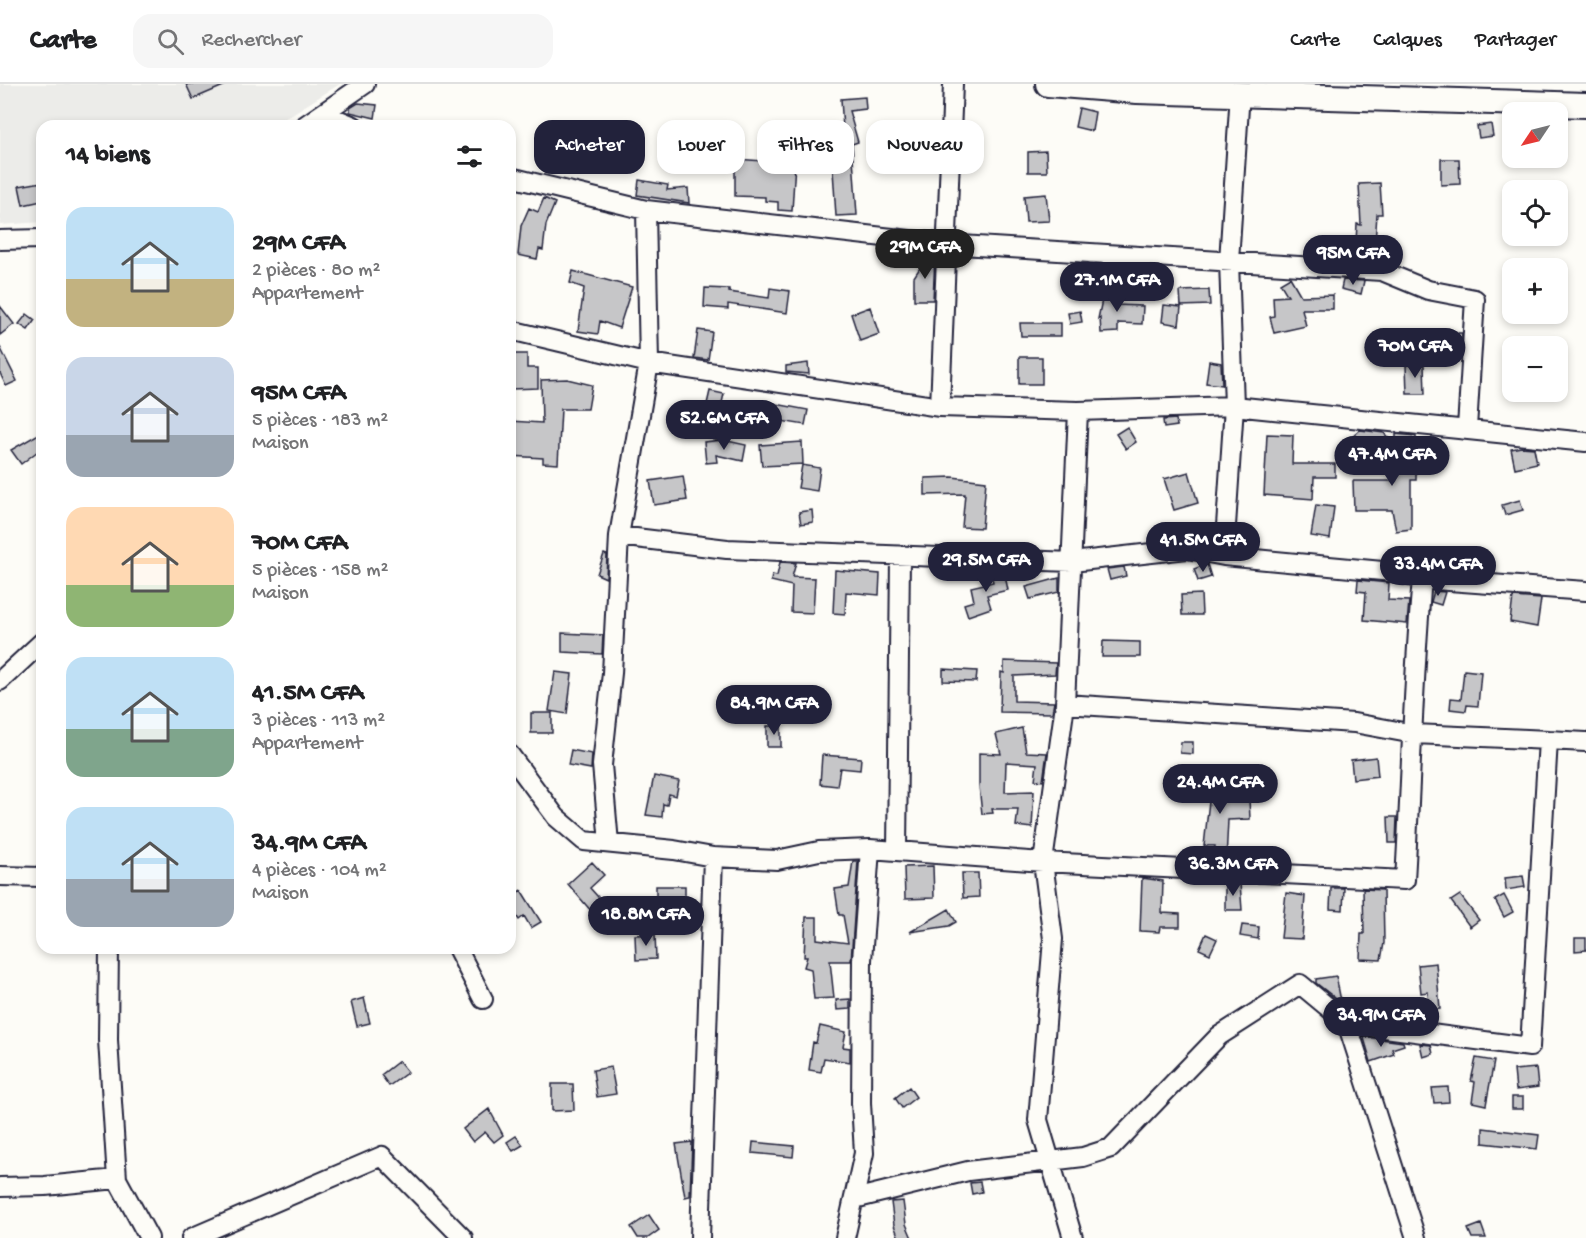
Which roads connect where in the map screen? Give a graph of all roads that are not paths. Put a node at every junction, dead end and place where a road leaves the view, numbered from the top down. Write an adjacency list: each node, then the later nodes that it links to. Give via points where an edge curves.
1 (365, 84): 8 (street)
2 (953, 84): 15 (street)
3 (1048, 84): 4 (main road)
4 (1137, 88): 5 (main road)
5 (1240, 92): 6 (main road); 16 (street)
6 (1417, 93): 7 (main road)
7 (1586, 105)
8 (325, 114): 9 (street); 10 (street)
9 (314, 120)
10 (340, 120)
11 (516, 178): 12 (street)
12 (646, 210): 15 (street); 18 (street)
13 (36, 239): 14 (street)
14 (0, 240)
15 (945, 244): 16 (street); 20 (street)
16 (1229, 261): 19 (street); 22 (street, via 1382,272 1428,290 1476,299)
17 (516, 331): 18 (street)
18 (649, 363): 20 (street); 24 (street)
19 (1234, 406): 21 (street); 22 (street); 25 (street)
20 (940, 408): 21 (street)
21 (1078, 411): 27 (street)
22 (1467, 428): 23 (street)
23 (1586, 442)
24 (619, 536): 26 (street, via 727,549); 37 (street, via 612,673 602,765)
25 (1224, 556): 27 (street, via 1187,549); 28 (street, via 1393,572)
26 (900, 557): 27 (street); 39 (street)
27 (1072, 562): 32 (street)
28 (1422, 579): 29 (street); 33 (street, via 1415,655)
29 (1586, 591)
30 (36, 648): 31 (street)
31 (0, 681)
32 (1065, 704): 33 (street, via 1354,723); 41 (street)
33 (1414, 735): 34 (street); 41 (street, via 1405,880)
34 (1548, 740): 35 (street); 47 (street, via 1530,1047)
35 (1586, 742)
36 (516, 763): 37 (street, via 556,817 584,841)
37 (609, 843): 40 (street)
38 (870, 849): 39 (street); 40 (street, via 819,851 777,860); 51 (street, via 862,960 864,1153)
39 (897, 851): 41 (street)
40 (713, 857): 55 (street)
41 (1043, 862): 48 (street, via 1053,939 1038,1120)
42 (0, 876): 43 (street)
43 (36, 877)
44 (108, 954): 49 (street, via 108,1040)
45 (460, 954): 46 (street)
46 (483, 999)
47 (1347, 1023): 48 (street, via 1300,984 1219,1036 1111,1148 1083,1157); 58 (street)
48 (1049, 1161): 51 (street, via 968,1171); 57 (street)
49 (117, 1179): 50 (street); 52 (street)
50 (0, 1187)
51 (854, 1199): 56 (street)
52 (149, 1238)
53 (191, 1238): 54 (street, via 382,1156)
54 (463, 1238)
55 (700, 1238)
56 (845, 1238)
57 (1073, 1238)
58 (1416, 1238)

